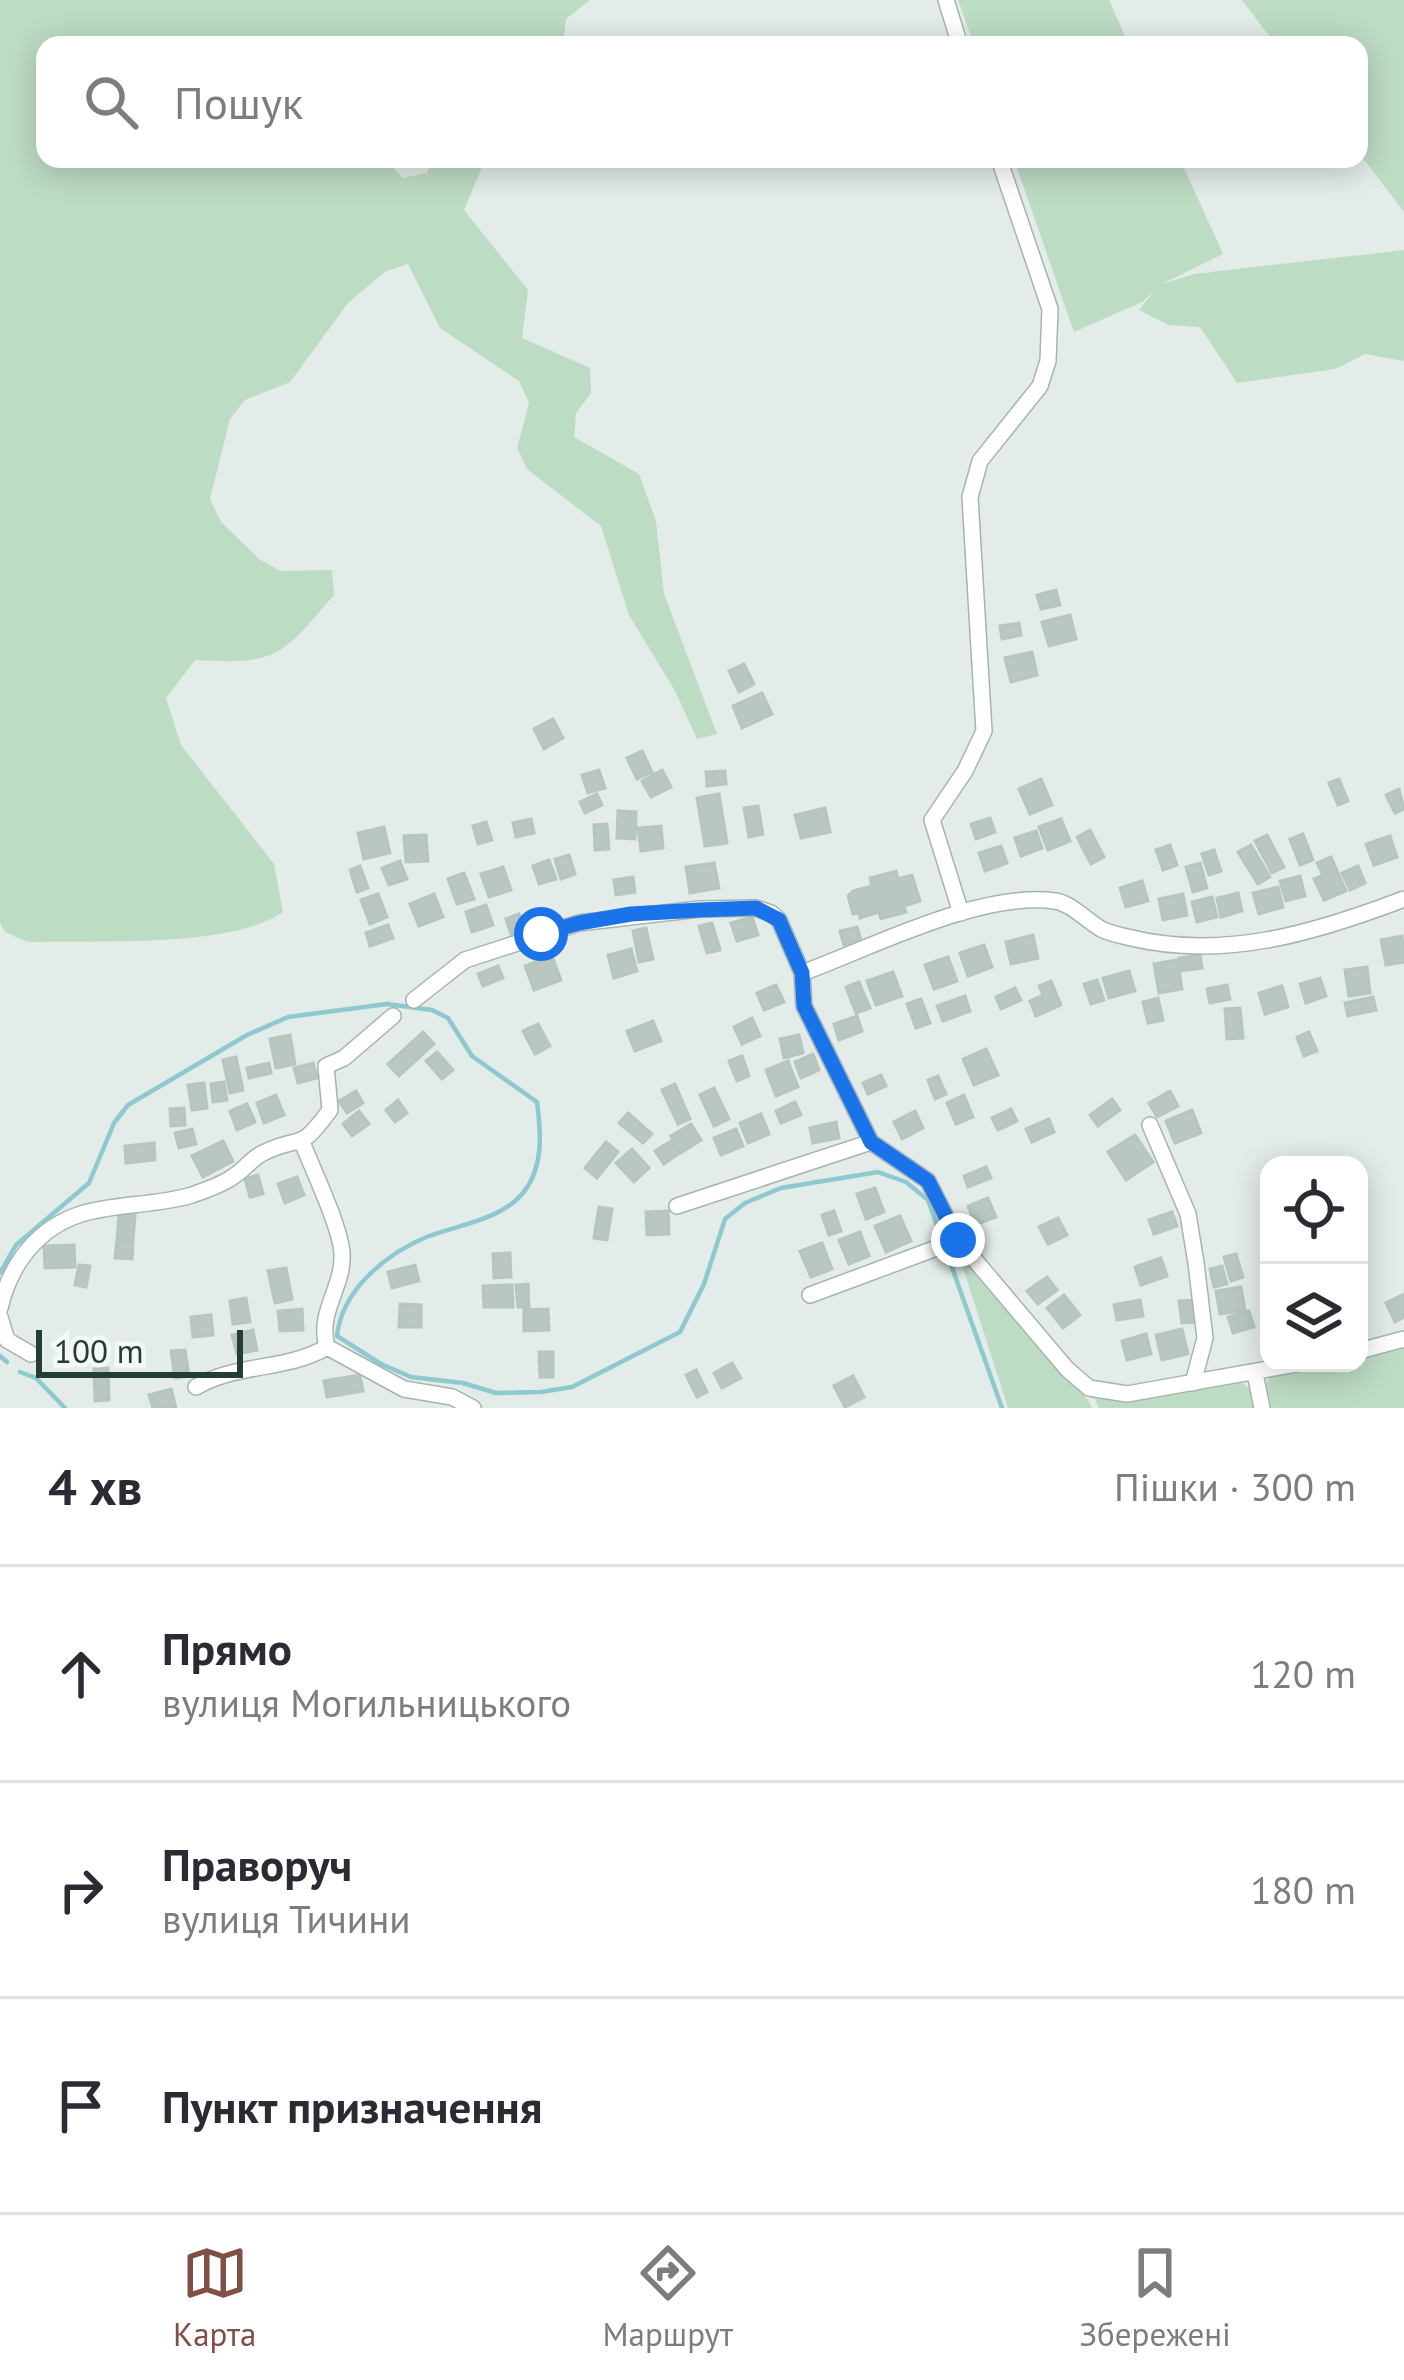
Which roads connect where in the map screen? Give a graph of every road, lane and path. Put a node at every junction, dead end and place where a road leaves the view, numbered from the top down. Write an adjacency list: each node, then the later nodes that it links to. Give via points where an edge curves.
1 (946, 0): 2 (street)
2 (957, 36)
3 (1002, 168): 5 (street, via 1052,334 1040,386 980,461 970,497 984,730 932,820)
4 (1404, 899): 5 (street, via 1321,931 1219,945 1105,931 1059,901 988,904)
5 (961, 914): 6 (street)
6 (802, 973): 7 (street, via 779,920 756,908 653,913 579,923 481,952); 11 (street, via 804,1006)
7 (414, 1000)
8 (393, 1016): 10 (street, via 326,1066 330,1110)
9 (1150, 1125): 22 (street, via 1188,1214 1205,1338)
10 (302, 1142): 15 (street, via 272,1148 189,1196 81,1214 55,1228 8,1276); 17 (street, via 342,1250 322,1328)
11 (871, 1142): 12 (street); 13 (street, via 928,1181)
12 (677, 1206)
13 (955, 1241): 14 (street); 22 (street, via 1089,1388 1127,1394)
14 (810, 1295)
15 (0, 1312): 19 (street, via 7,1340)
16 (1404, 1339): 18 (street)
17 (327, 1347): 23 (street); 24 (street, via 404,1389)
18 (1368, 1349)
19 (31, 1354)
20 (1260, 1372): 21 (street)
21 (1255, 1373): 22 (street); 25 (street)
22 (1193, 1383)
23 (196, 1387)
24 (473, 1408)
25 (1262, 1408)

